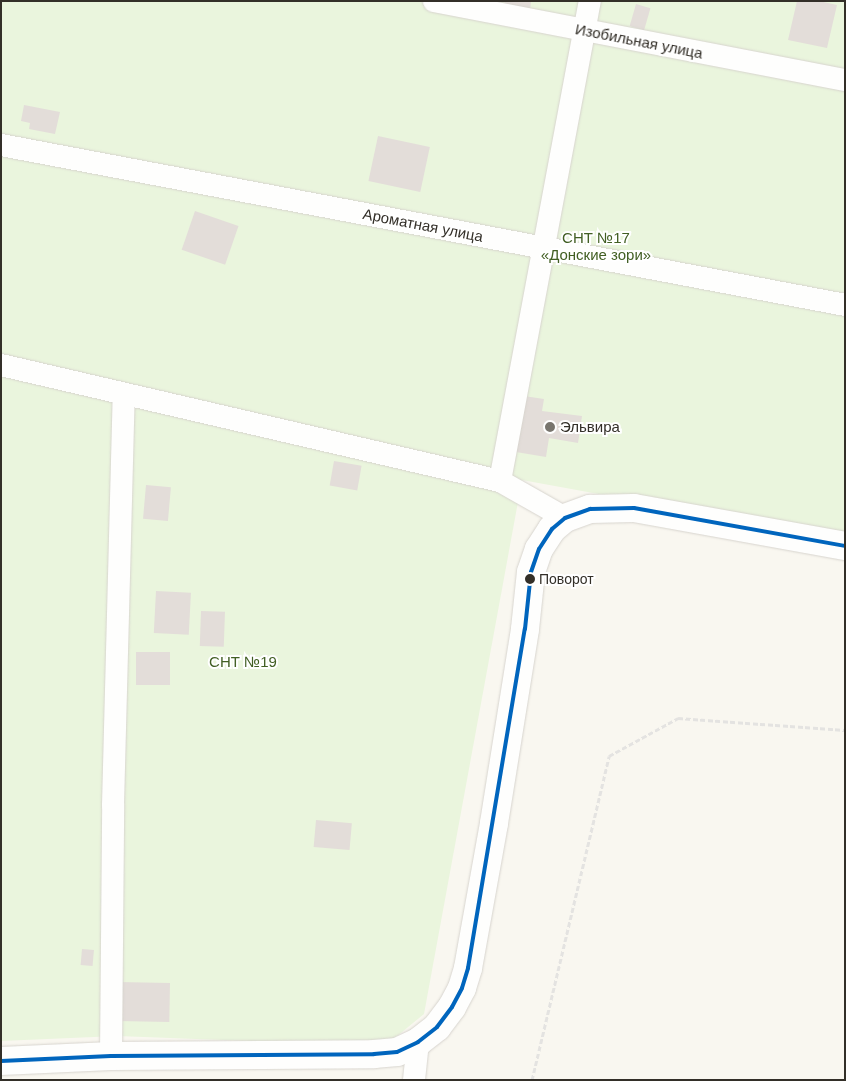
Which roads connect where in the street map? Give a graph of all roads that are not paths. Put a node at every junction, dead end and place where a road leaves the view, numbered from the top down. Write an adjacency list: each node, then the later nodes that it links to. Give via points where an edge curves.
1 (434, 1): 3 (street, Изобильная улица)
2 (590, 1): 3 (street)
3 (585, 30): 4 (street, Изобильная улица); 6 (street)
4 (845, 80)
5 (1, 145): 6 (street, Ароматная улица)
6 (544, 248): 7 (street, Ароматная улица); 10 (street)
7 (845, 305)
8 (1, 365): 9 (street)
9 (124, 394): 10 (street); 14 (street)
10 (500, 481): 11 (street)
11 (565, 518): 12 (main road, via 590,509 634,508); 13 (main road, via 552,529 539,549 531,572 525,629 468,968 452,1007 437,1027)
12 (845, 546)
13 (418, 1042): 14 (main road, via 397,1052 374,1054); 16 (street)
14 (110, 1056): 15 (main road)
15 (1, 1061)
16 (414, 1080)

